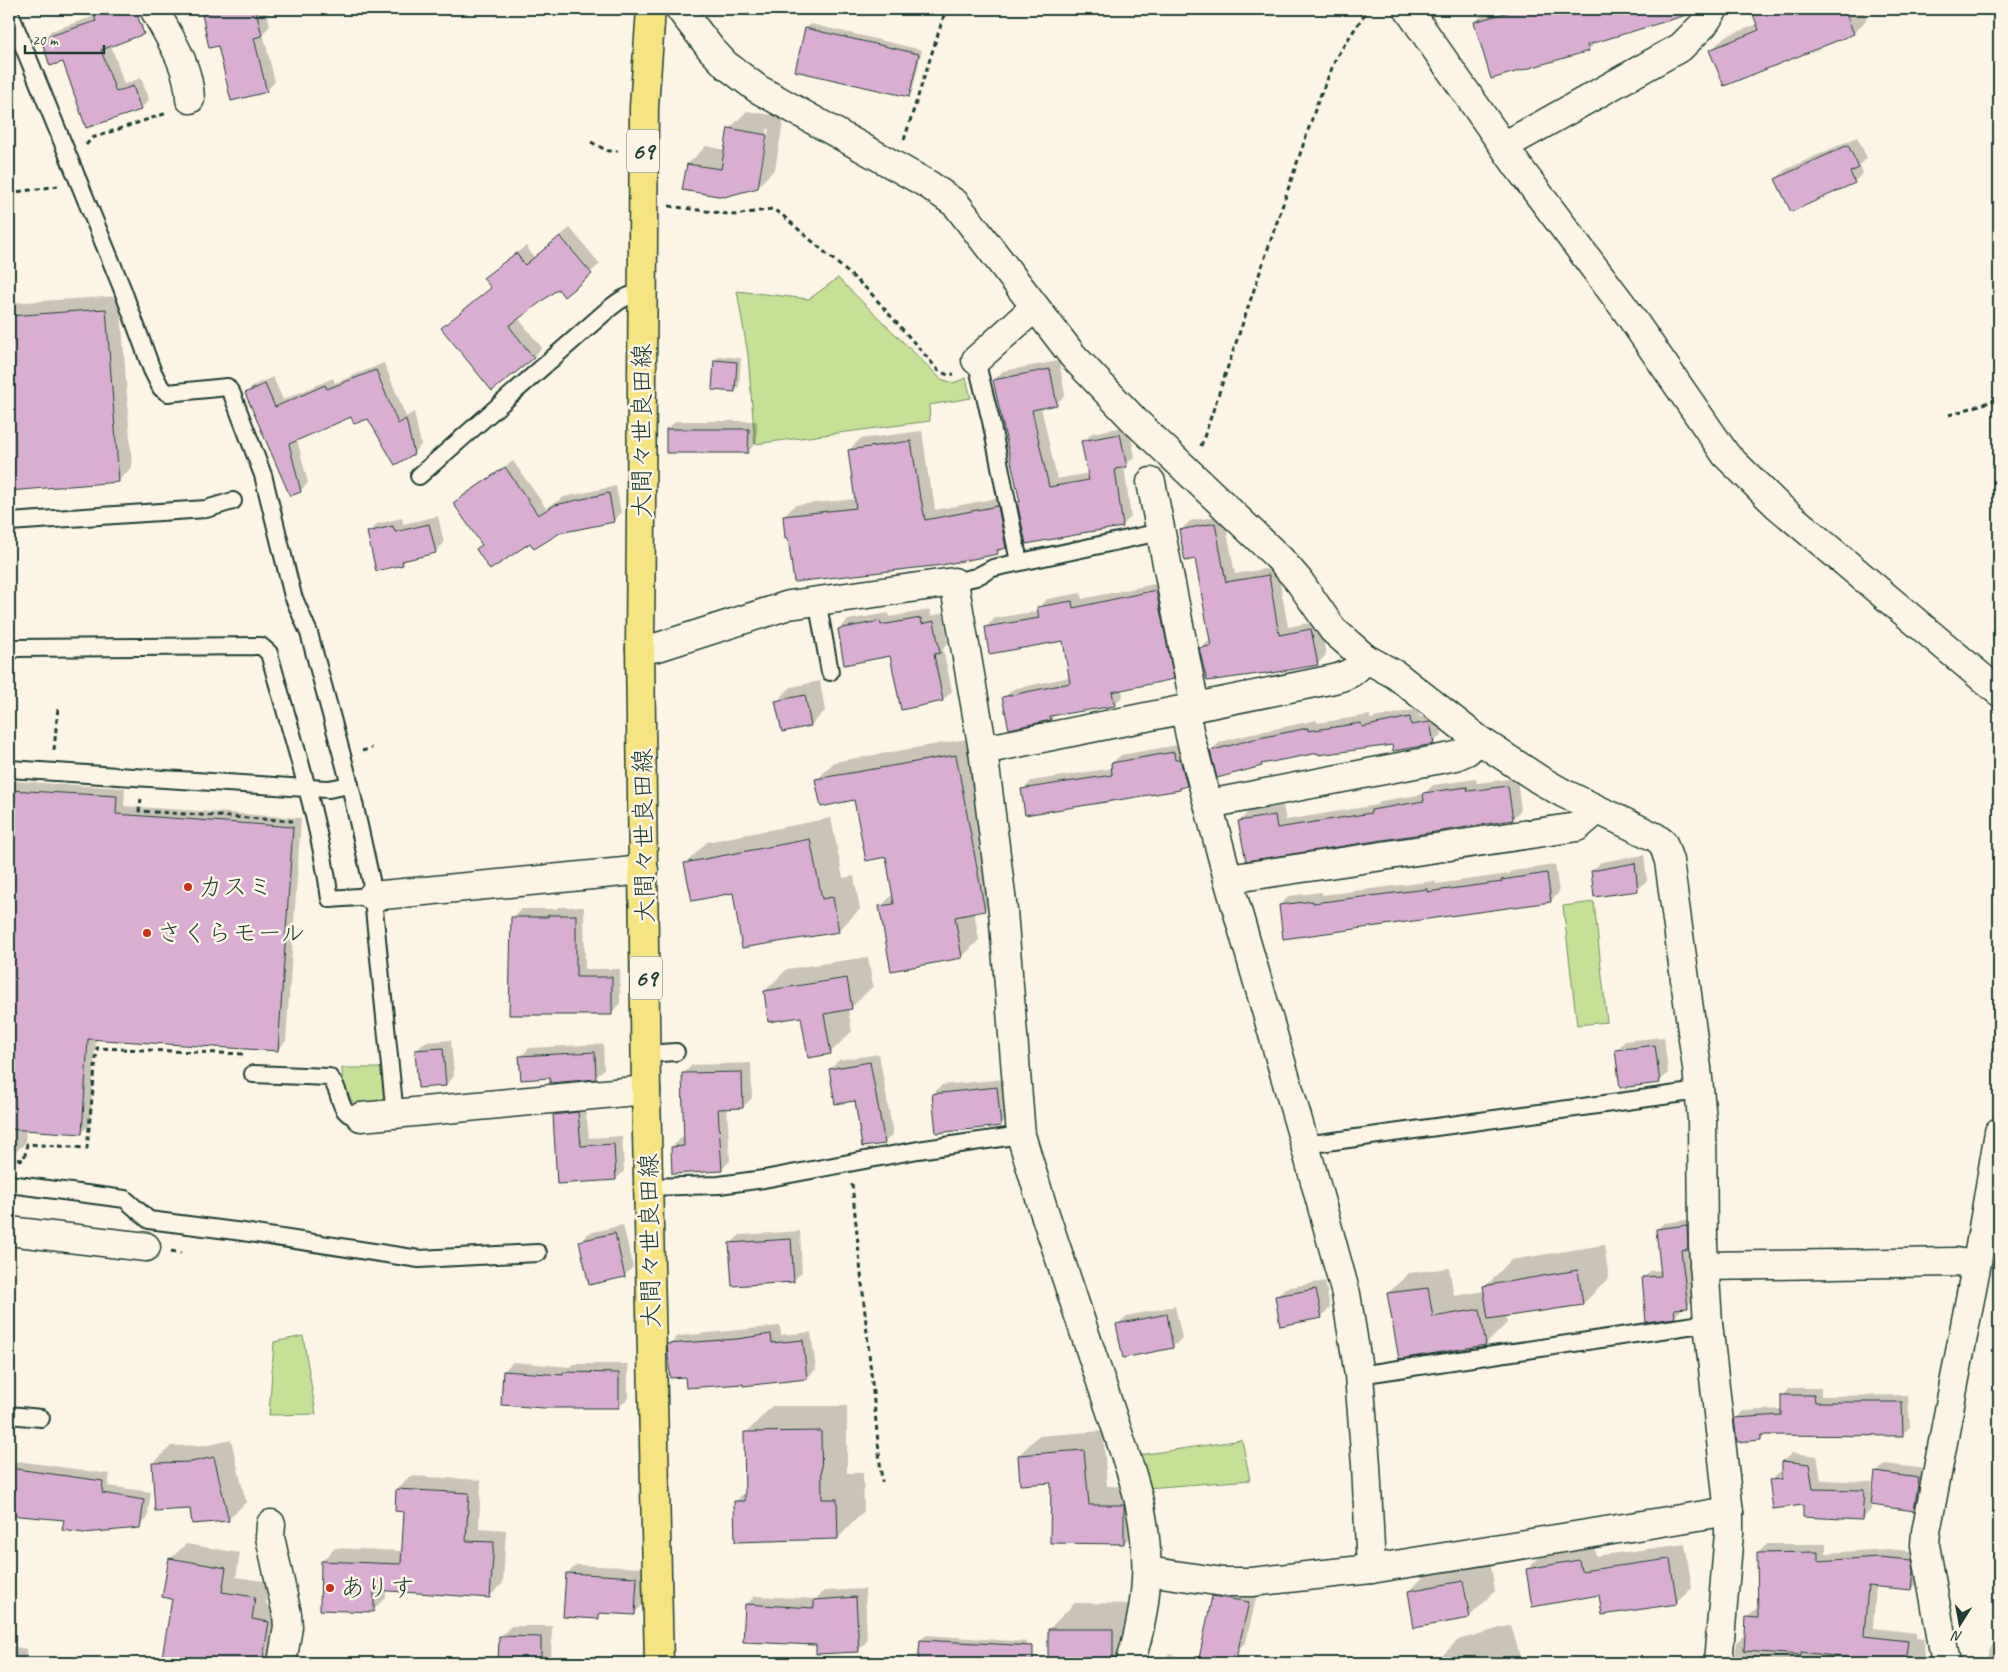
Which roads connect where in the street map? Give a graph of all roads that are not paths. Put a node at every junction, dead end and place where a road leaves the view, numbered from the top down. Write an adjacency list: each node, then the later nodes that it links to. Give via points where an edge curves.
1 (154, 9): 7 (street, via 183,63 190,81)
2 (651, 9): 9 (main road, 大間々世良田線 / 69, via 644,107)
3 (680, 9): 10 (street, via 711,49 745,80 956,204)
4 (1408, 9): 8 (street)
5 (1714, 9): 8 (street, via 1681,47)
6 (9, 11): 29 (lane, via 161,388 168,393 227,387 232,394 263,475 293,596 309,633)
7 (190, 99)
8 (1504, 146): 24 (street, via 1626,310 1732,461 1777,506)
9 (643, 293): 12 (lane, via 632,293 604,313); 20 (main road, 大間々世良田線 / 69)
10 (1034, 308): 11 (street); 22 (street, via 1073,356 1135,422 1280,559 1333,630)
11 (976, 360): 17 (lane)
12 (419, 476)
13 (1151, 482): 16 (street)
14 (233, 501): 15 (lane, via 206,509)
15 (9, 522)
16 (1160, 532): 17 (lane); 25 (street)
17 (1018, 562): 18 (lane)
18 (954, 582): 19 (street); 27 (street)
19 (817, 600): 20 (street, via 789,605 658,647); 23 (lane)
20 (640, 649): 33 (main road, 大間々世良田線 / 69)
21 (9, 652): 30 (lane, via 16,648 261,646 269,653)
22 (1365, 658): 25 (street, via 1361,666 1350,674); 26 (street, via 1396,675)
23 (830, 672)
24 (1999, 692)
25 (1190, 708): 27 (street); 31 (street, via 1190,736)
26 (1479, 740): 31 (street, via 1456,756); 32 (street, via 1540,780)
27 (983, 750): 44 (street, via 1003,911)
28 (9, 769): 30 (lane)
29 (350, 785): 30 (lane, via 329,789); 35 (lane)
30 (306, 788): 35 (lane, via 330,899)
31 (1209, 804): 34 (street)
32 (1597, 810): 34 (street, via 1577,827); 40 (street, via 1654,837 1663,843 1667,851)
33 (644, 870): 35 (street); 37 (main road, 大間々世良田線 / 69)
34 (1228, 879): 45 (street)
35 (372, 896): 41 (lane)
36 (676, 1052): 37 (lane)
37 (646, 1054): 39 (main road, 大間々世良田線 / 69)
38 (253, 1074): 42 (lane, via 329,1077 334,1082 345,1113)
39 (646, 1090): 41 (street); 47 (main road, 大間々世良田線 / 69)
40 (1699, 1091): 45 (lane); 52 (street)
41 (395, 1115): 42 (street)
42 (361, 1117)
43 (1999, 1132): 51 (street)
44 (1021, 1135): 47 (lane, via 733,1183); 60 (street, via 1138,1495)
45 (1305, 1145): 54 (street, via 1346,1294)
46 (9, 1184): 49 (lane, via 125,1199)
47 (648, 1187): 62 (main road, 大間々世良田線 / 69)
48 (9, 1231): 49 (street)
49 (148, 1234): 50 (lane, via 243,1232 419,1258)
50 (538, 1252)
51 (1975, 1265): 52 (street, via 1956,1262); 65 (street, via 1926,1532 1927,1558)
52 (1704, 1266): 53 (street)
53 (1708, 1323): 54 (lane); 57 (street)
54 (1359, 1375): 59 (street)
55 (9, 1415): 56 (lane)
56 (41, 1418)
57 (1729, 1513): 59 (street); 64 (street)
58 (271, 1524): 61 (street, via 270,1538 288,1621)
59 (1371, 1569): 60 (street, via 1237,1583)
60 (1147, 1571): 63 (street, via 1140,1627)
61 (282, 1663)
62 (659, 1663)
63 (1130, 1663)
64 (1718, 1663)
65 (1946, 1663)

